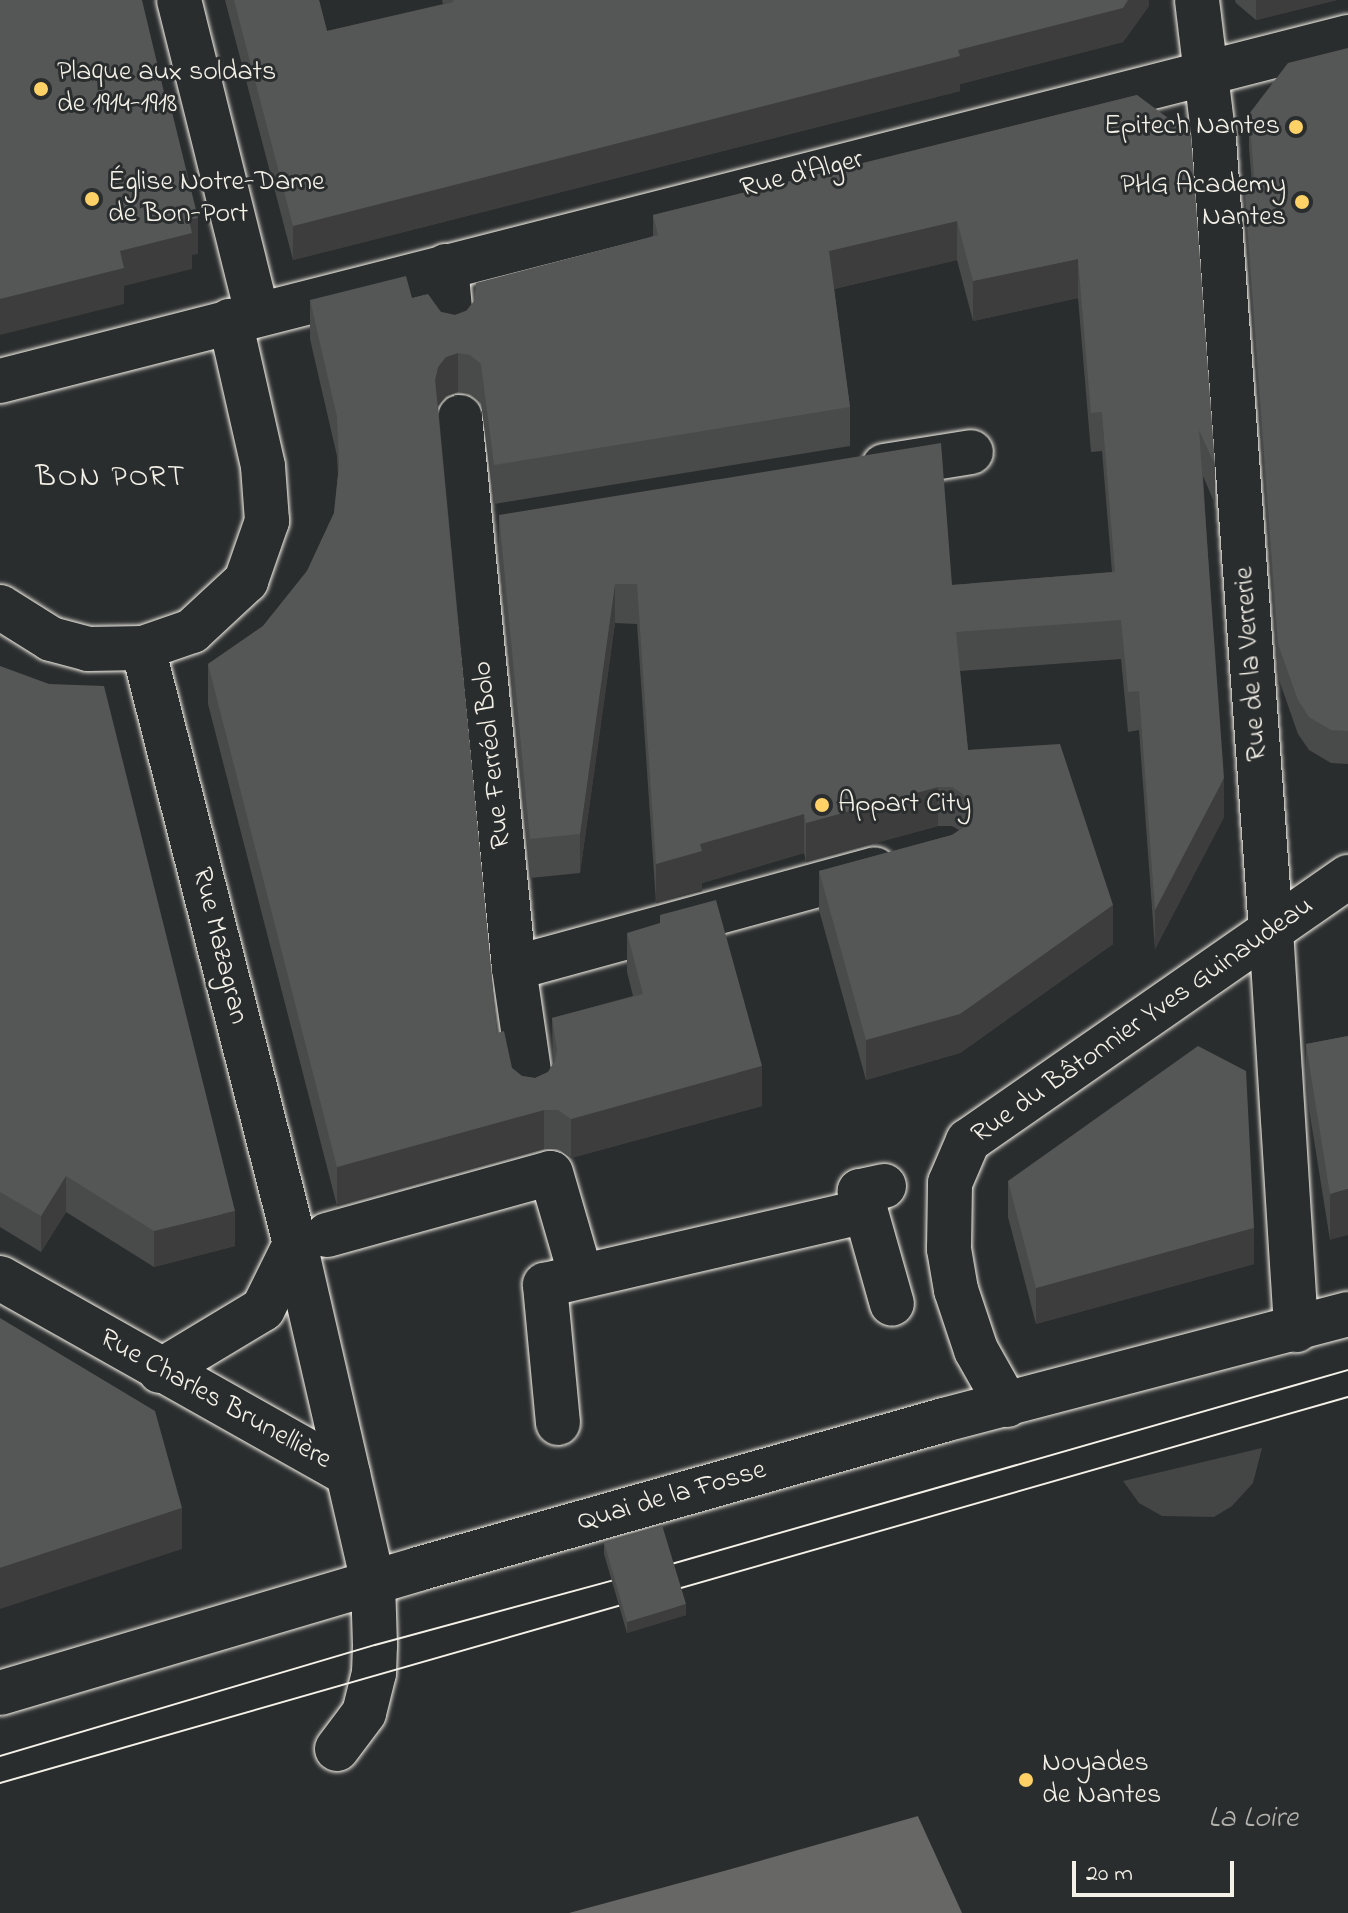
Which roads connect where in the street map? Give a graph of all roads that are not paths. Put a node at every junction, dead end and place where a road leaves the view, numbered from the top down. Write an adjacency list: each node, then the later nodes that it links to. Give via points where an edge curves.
1 (179, 0): 6 (street)
2 (1197, 0): 4 (street, Rue de la Verrerie)
3 (1348, 37): 4 (street, Rue d'Alger)
4 (1207, 72): 5 (street, Rue d'Alger); 18 (street, Rue de la Verrerie)
5 (446, 266): 6 (street, Rue d'Alger); 7 (street)
6 (244, 317): 8 (street, Rue d'Alger); 15 (street, via 267,521 260,550 246,581 214,613 192,631)
7 (452, 329)
8 (0, 381)
9 (460, 417): 13 (street, Rue Ferréol Bolo)
10 (971, 452): 11 (street)
11 (846, 472)
12 (518, 525): 13 (street)
13 (471, 533): 19 (street, Rue Ferréol Bolo)
14 (0, 607): 15 (street, via 51,639 88,649)
15 (143, 648): 21 (street, Rue Mazagran)
16 (916, 858): 19 (street)
17 (1348, 877): 18 (street, Rue du Bâtonnier Yves Guinaudeau)
18 (1271, 930): 26 (street, Rue de la Verrerie); 28 (street, Rue du Bâtonnier Yves Guinaudeau, via 968,1141 950,1183 949,1249 976,1350)
19 (514, 968): 20 (street, Rue Ferréol Bolo)
20 (532, 1092)
21 (311, 1239): 22 (street, via 551,1173); 27 (street, via 263,1309); 30 (street, Rue Mazagran)
22 (581, 1276): 24 (street, via 875,1198); 29 (street, via 545,1285)
23 (0, 1278): 27 (street, Rue Charles Brunellière)
24 (892, 1304)
25 (1348, 1314): 26 (street, Quai de la Fosse)
26 (1296, 1330): 28 (street, Quai de la Fosse)
27 (160, 1371): 30 (street, Rue Charles Brunellière)
28 (1007, 1405): 31 (street, Quai de la Fosse)
29 (558, 1423)
30 (348, 1474): 31 (street, Rue Charles Brunellière)
31 (373, 1582): 32 (street, Quai de la Fosse); 33 (street, Rue Charles Brunellière, via 374,1673 364,1713)
32 (0, 1693)
33 (337, 1749)

